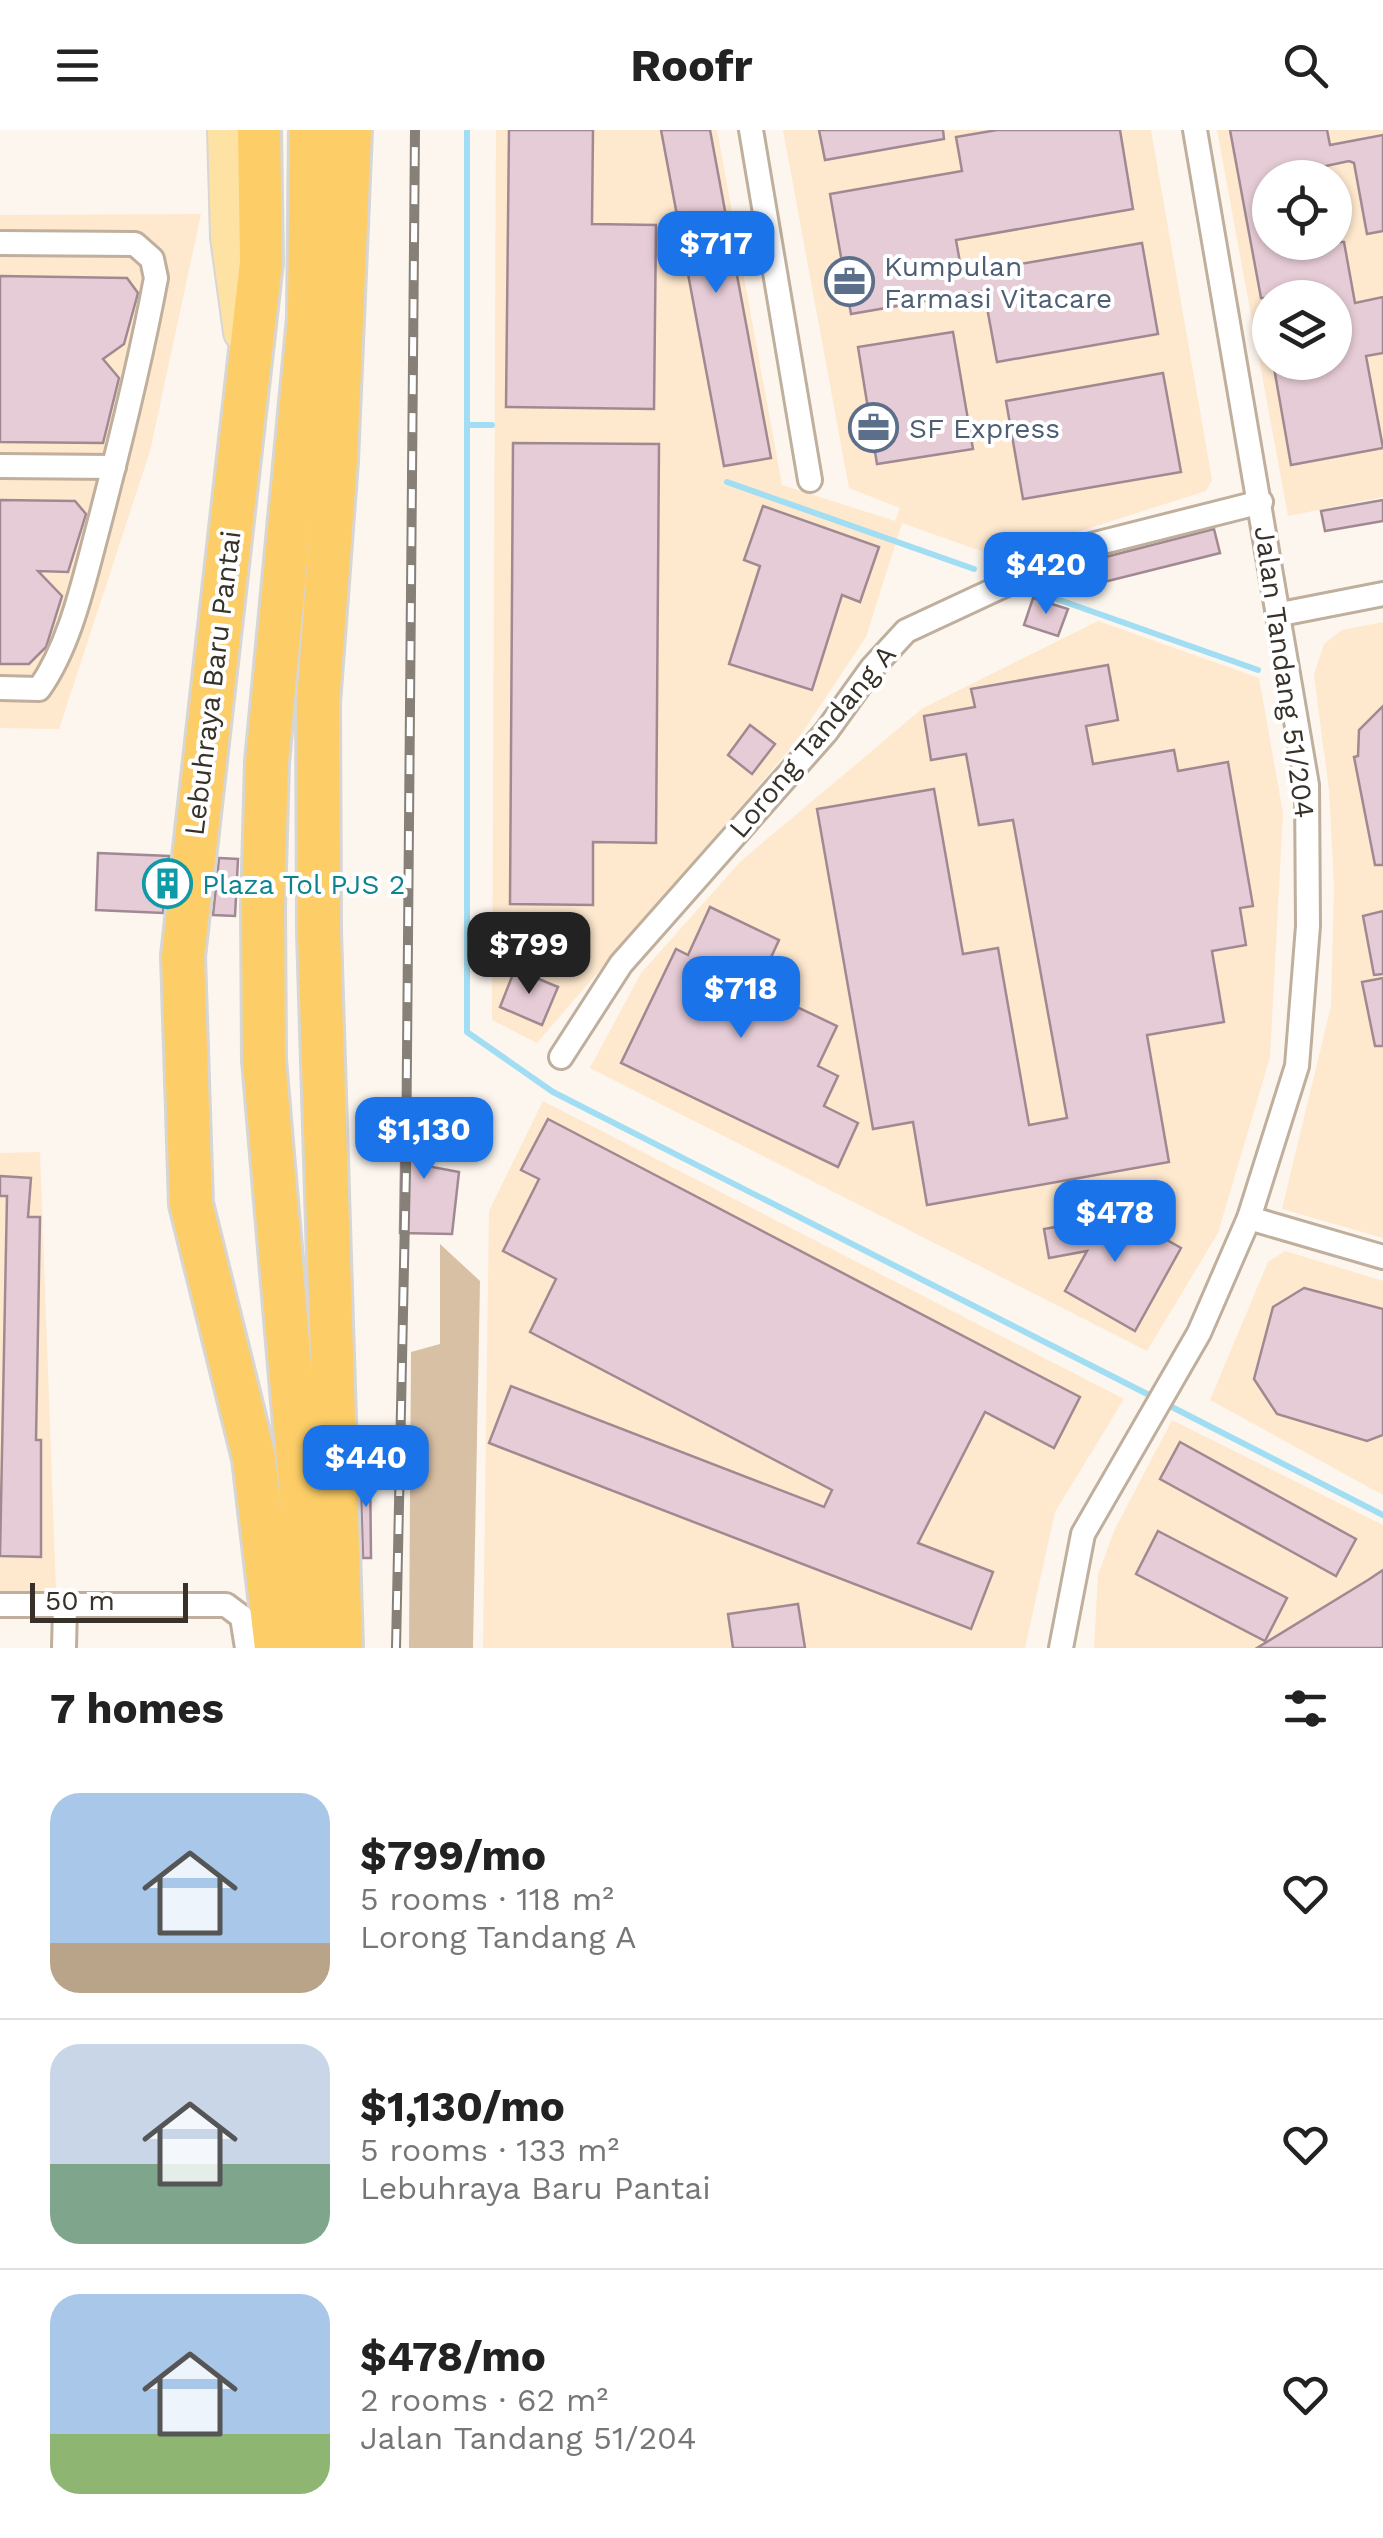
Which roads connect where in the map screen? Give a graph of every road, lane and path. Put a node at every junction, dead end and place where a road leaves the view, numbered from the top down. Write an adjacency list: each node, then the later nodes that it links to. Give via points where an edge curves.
1 (227, 130): 11 (main road, via 230,237)
2 (259, 130): 11 (highway, Lebuhraya Baru Pantai, via 260,262)
3 (291, 130): 11 (highway, via 283,262)
4 (312, 130): 26 (highway, Lebuhraya Baru Pantai, via 309,318 267,762 263,906 264,1060)
5 (342, 130): 9 (highway)
6 (350, 130): 9 (highway)
7 (752, 130): 14 (street)
8 (1195, 130): 15 (street, Jalan Tandang 51/204)
9 (350, 201): 27 (highway, via 318,703 318,932)
10 (0, 243): 13 (street, via 134,244 152,259 156,278 141,360)
11 (249, 379): 24 (highway, Lebuhraya Baru Pantai, via 185,908 185,1126 202,1260 254,1458)
12 (0, 466): 13 (street)
13 (114, 466): 18 (street, via 54,668 39,689)
14 (810, 480)
15 (1261, 502): 17 (street, Jalan Tandang 51/204); 19 (street, Lorong Tandang A, via 1091,545 906,631 826,732 620,964)
16 (1383, 594): 17 (street)
17 (1281, 614): 20 (street, Jalan Tandang 51/204, via 1307,785 1308,926 1297,1066)
18 (0, 688)
19 (562, 1056)
20 (1249, 1218): 21 (street); 28 (street, Jalan Tandang 51/204, via 1199,1332 1083,1534)
21 (1383, 1258)
22 (0, 1605): 23 (street)
23 (65, 1606): 24 (street, via 226,1605 242,1617); 25 (street)
24 (257, 1644)
25 (64, 1648)
26 (314, 1648)
27 (341, 1648)
28 (1062, 1648)

